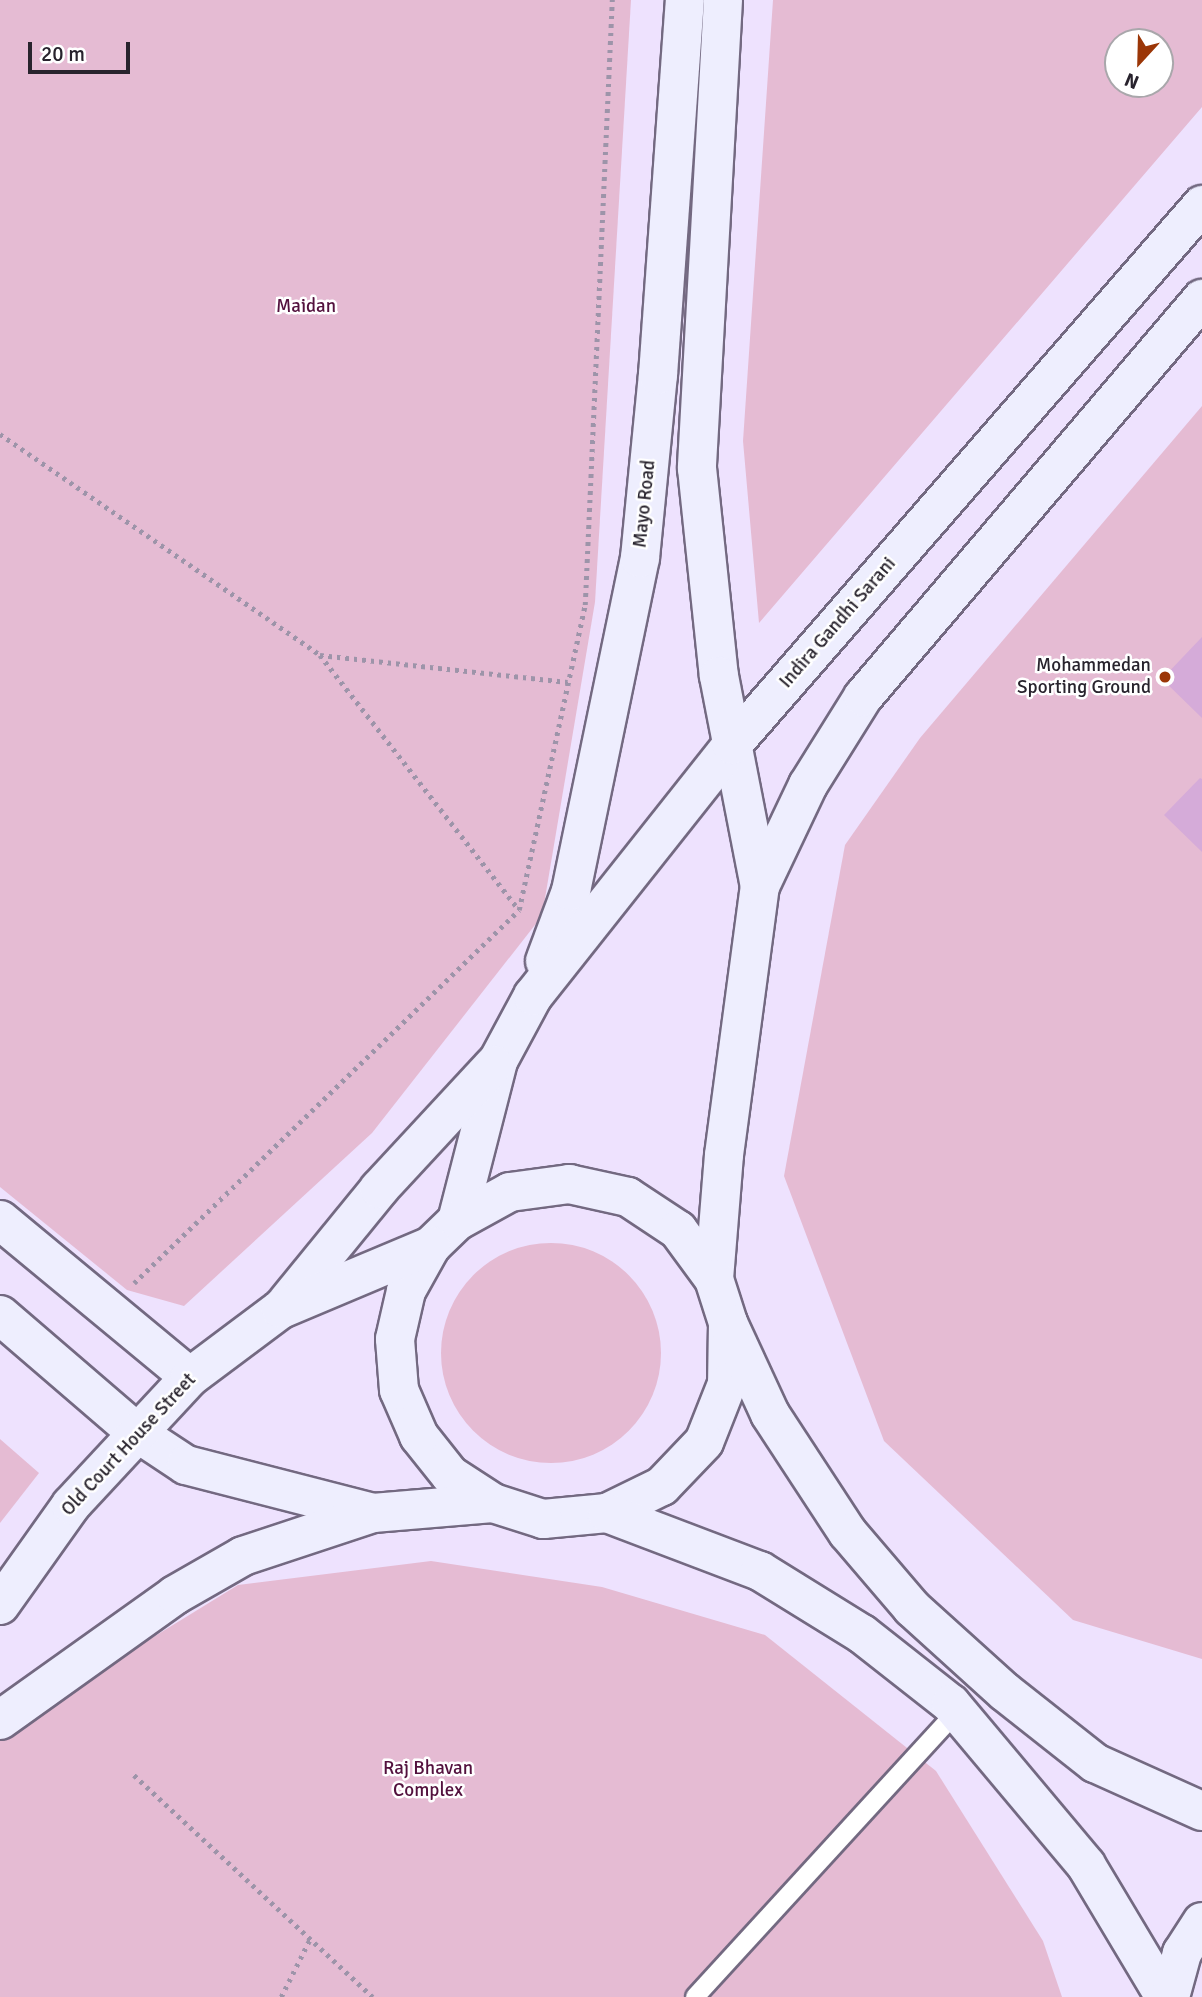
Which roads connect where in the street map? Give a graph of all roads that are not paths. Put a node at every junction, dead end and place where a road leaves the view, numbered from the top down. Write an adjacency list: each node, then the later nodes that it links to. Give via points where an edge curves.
1 (685, 0): 7 (main road, Mayo Road, via 658,375 639,558 571,891)
2 (723, 0): 5 (main road, via 698,468 719,676)
3 (1202, 205): 5 (main road, Indira Gandhi Sarani)
4 (1202, 299): 6 (main road, via 863,697 808,785)
5 (732, 745): 6 (main road); 7 (main road, Indira Gandhi Sarani)
6 (761, 886): 11 (main road, via 725,1142)
7 (533, 996): 8 (main road, Indira Gandhi Sarani)
8 (498, 1061): 10 (main road); 12 (main road, via 379,1189)
9 (0, 1220): 15 (main road)
10 (444, 1234): 11 (main road, via 510,1192 569,1184 628,1197 678,1230); 12 (main road); 17 (main road, via 406,1291 395,1339 399,1390 419,1436 450,1475)
11 (714, 1279): 14 (main road)
12 (281, 1309): 15 (main road, Old Court House Street)
13 (0, 1315): 16 (main road)
14 (728, 1323): 19 (main road, via 727,1384 704,1442 662,1486); 23 (main road, via 770,1414 848,1533 912,1608 1005,1692 1095,1763)
15 (190, 1377): 16 (main road, Old Court House Street)
16 (136, 1432): 18 (main road, via 186,1465); 20 (main road, Old Court House Street, via 71,1505)
17 (493, 1503): 18 (main road); 19 (main road, via 543,1519)
18 (373, 1513): 22 (main road, via 231,1562 175,1595)
19 (607, 1513): 21 (main road, via 760,1572 862,1634)
20 (0, 1605)
21 (958, 1710): 25 (lane); 26 (main road, via 1086,1865)
22 (0, 1720)
23 (1202, 1811)
24 (1202, 1922): 26 (main road, via 1182,1953)
25 (695, 1997)
26 (1168, 1997)

